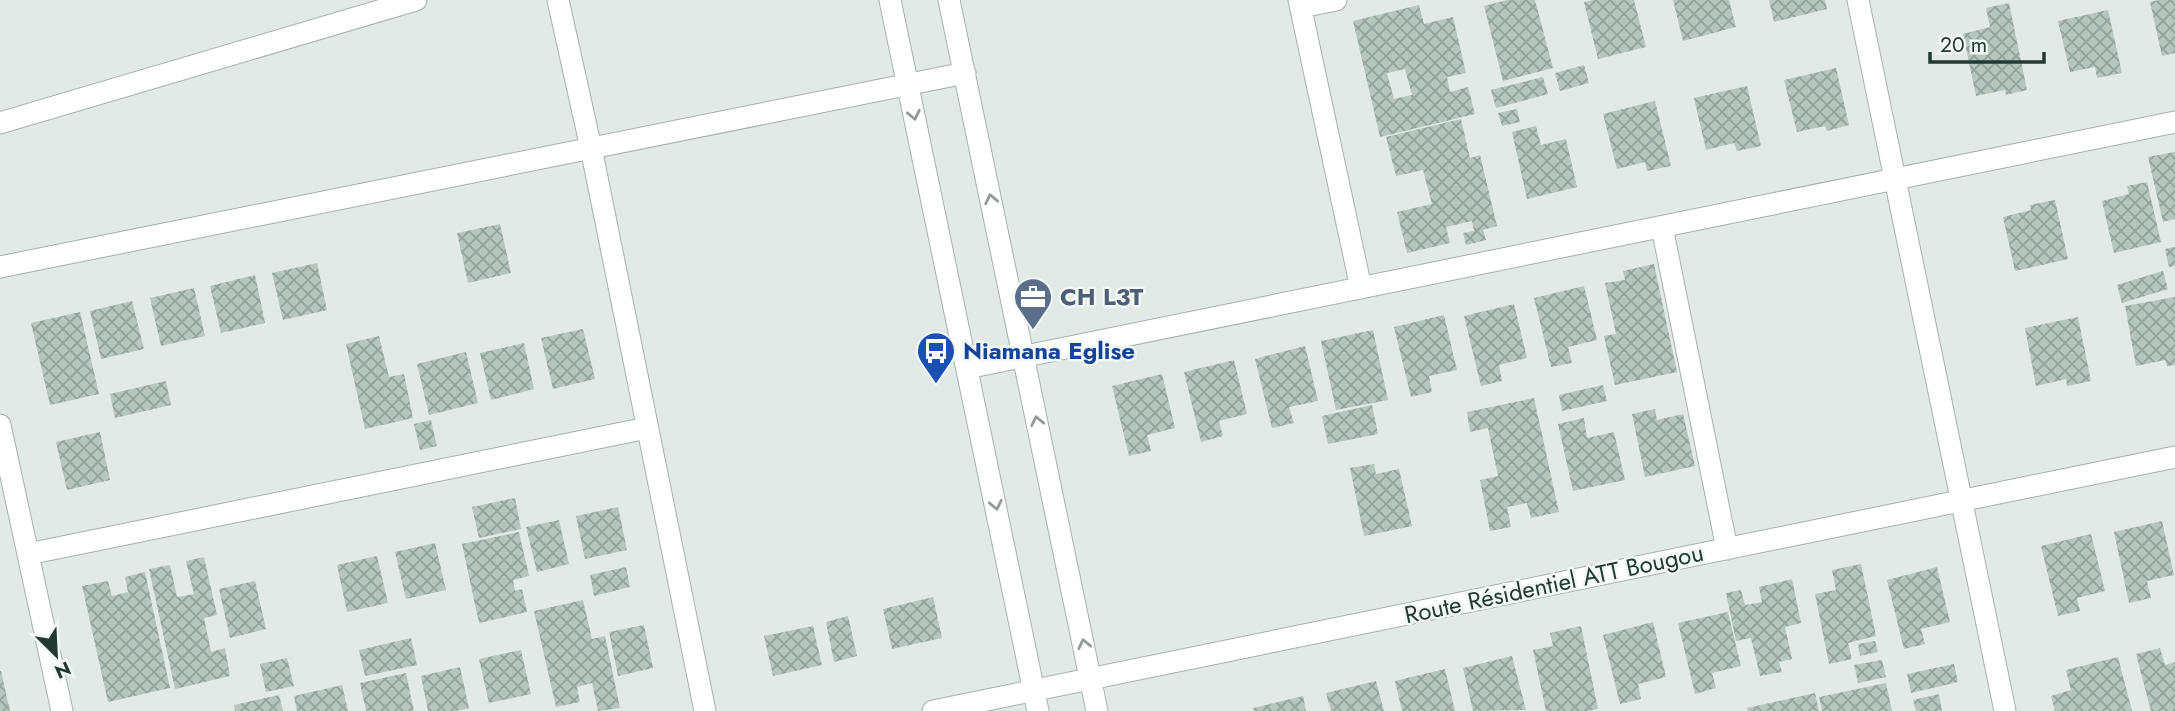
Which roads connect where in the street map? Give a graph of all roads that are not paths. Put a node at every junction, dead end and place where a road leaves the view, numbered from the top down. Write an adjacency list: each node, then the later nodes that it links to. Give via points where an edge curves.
1 (558, 0): 12 (street)
2 (890, 0): 9 (street)
3 (949, 0): 8 (street)
4 (1336, 0): 7 (street)
5 (1858, 0): 13 (street)
6 (402, 2): 11 (street)
7 (1300, 4): 16 (street)
8 (965, 73): 9 (street); 17 (street, one-way to 8)
9 (908, 84): 12 (street); 18 (street, one-way to 18)
10 (2175, 122): 13 (street)
11 (0, 123)
12 (591, 148): 15 (street); 20 (street)
13 (1895, 180): 14 (street); 22 (street)
14 (1662, 227): 16 (street); 23 (street)
15 (0, 267)
16 (1361, 288): 17 (street)
17 (1024, 357): 18 (street); 25 (street, one-way to 17)
18 (967, 368): 26 (street, one-way to 26)
19 (0, 425): 24 (street)
20 (647, 428): 24 (street); 28 (street)
21 (2175, 457): 22 (street, Route Résidentiel ATT Bougou)
22 (1961, 501): 23 (street, Route Résidentiel ATT Bougou); 31 (street)
23 (1727, 549): 25 (street, Route Résidentiel ATT Bougou)
24 (28, 554): 27 (street)
25 (1091, 679): 26 (street, Route Résidentiel ATT Bougou); 30 (street)
26 (1036, 701): 29 (street, Route Résidentiel ATT Bougou)
27 (62, 711)
28 (705, 711)
29 (933, 711)
30 (1097, 711)
31 (2005, 711)

